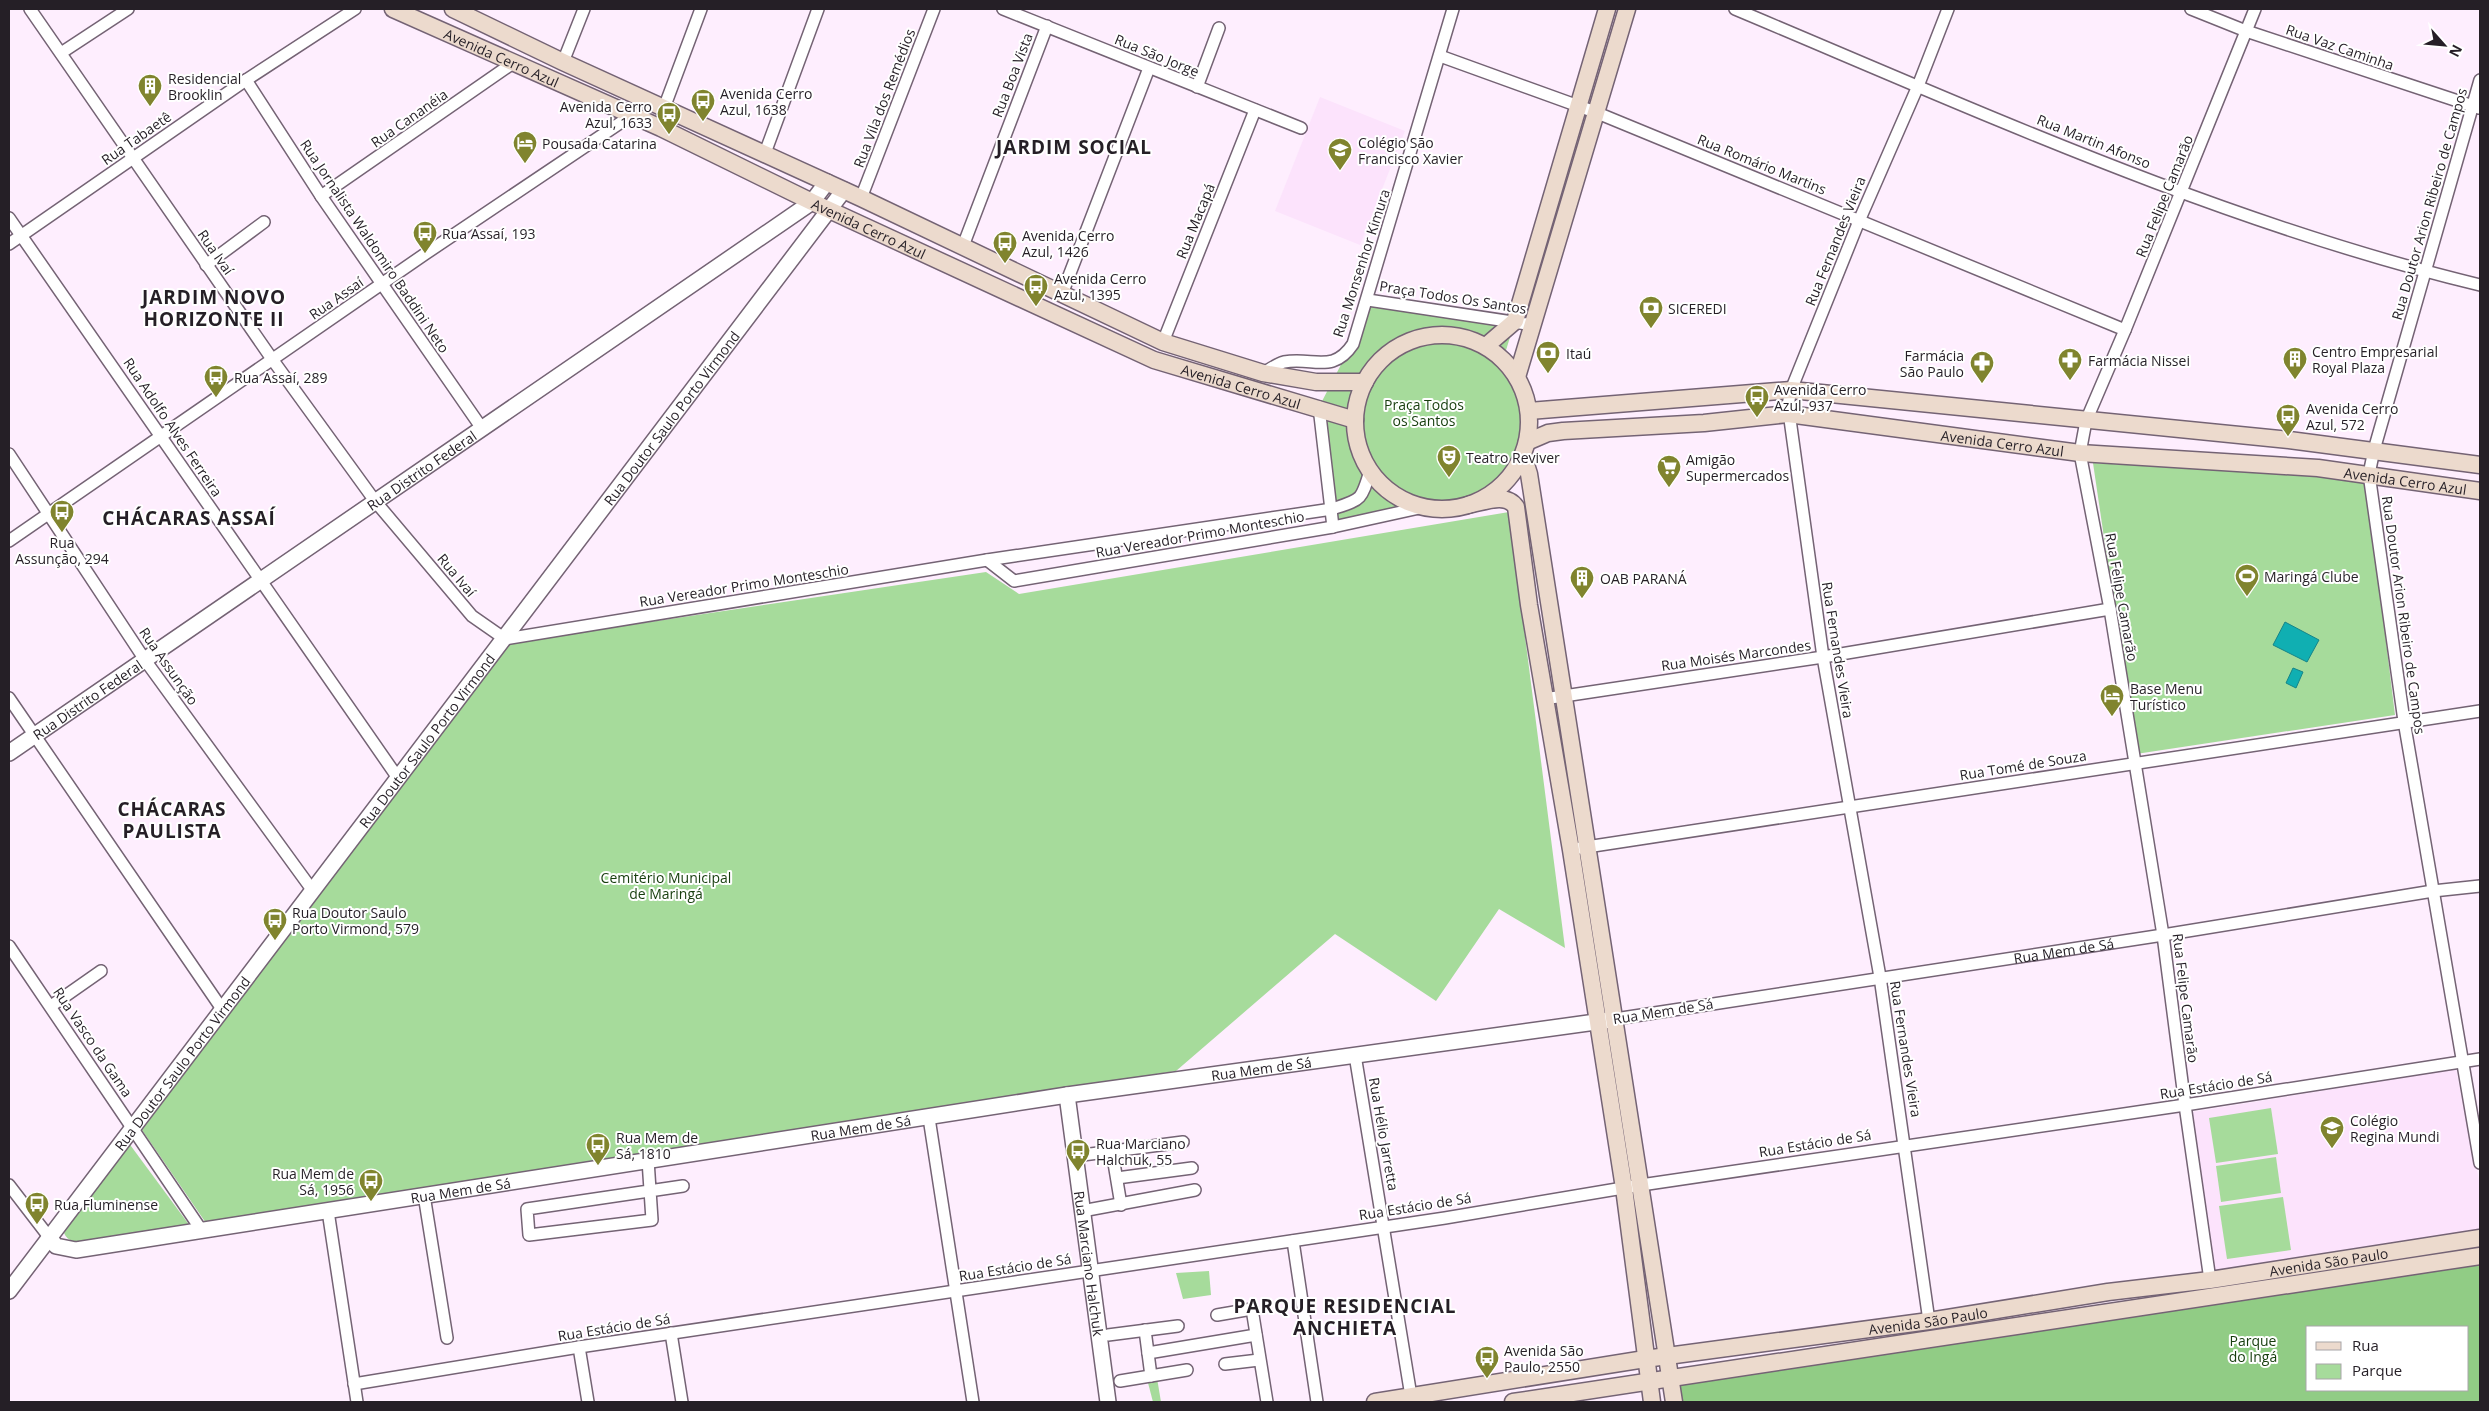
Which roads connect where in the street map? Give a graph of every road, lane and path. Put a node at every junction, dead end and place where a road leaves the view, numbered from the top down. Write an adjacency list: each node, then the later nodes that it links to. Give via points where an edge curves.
1 (30, 9): 24 (street, Rua Ivaí)
2 (128, 9): 24 (street)
3 (355, 9): 29 (street, Rua Tabaetê)
4 (393, 9): 20 (main road, Avenida Cerro Azul)
5 (428, 9): 20 (main road, via 425,14)
6 (445, 9): 19 (main road, Avenida Cerro Azul)
7 (584, 9): 26 (street)
8 (701, 9): 34 (street)
9 (818, 9): 42 (street)
10 (934, 9): 48 (street, Rua Vila dos Remédios)
11 (1003, 9): 21 (street, Rua São Jorge)
12 (1453, 9): 25 (street, Rua Monsenhor Kimura)
13 (1607, 9): 33 (main road)
14 (1627, 9): 37 (main road)
15 (1735, 9): 31 (street, Rua Martin Afonso)
16 (1948, 9): 31 (street, Rua Fernandes Vieira)
17 (2191, 9): 23 (street, Rua Vaz Caminha)
18 (2255, 9): 23 (street, Rua Felipe Camarão)
19 (463, 11): 26 (main road, Avenida Cerro Azul)
20 (430, 26): 27 (main road, Avenida Cerro Azul)
21 (1047, 26): 28 (street, Rua São Jorge); 56 (street, Rua Boa Vista)
22 (1218, 28): 32 (street)
23 (2246, 31): 35 (street, Rua Vaz Caminha); 46 (street, Rua Felipe Camarão)
24 (61, 53): 43 (street, Rua Ivaí)
25 (1440, 56): 33 (street, Rua Romário Martins); 62 (street, Rua Monsenhor Kimura)
26 (563, 62): 34 (main road, Avenida Cerro Azul)
27 (513, 64): 38 (main road, Avenida Cerro Azul); 47 (street, Rua Cananéia)
28 (1149, 68): 32 (street, Rua São Jorge); 61 (street)
29 (246, 80): 43 (street, Rua Tabaetê); 47 (street, Rua Jornalista Waldomiro Baddini Neto)
30 (2480, 80): 35 (street, Rua Doutor Arion Ribeiro de Campos)
31 (1918, 86): 46 (street, Rua Martin Afonso); 52 (street, Rua Fernandes Vieira)
32 (1197, 87): 36 (street, Rua São Jorge)
33 (1578, 107): 37 (street, Rua Romário Martins); 63 (main road)
34 (664, 108): 40 (main road, Avenida Cerro Azul)
35 (2477, 108): 58 (street, Rua Doutor Arion Ribeiro de Campos)
36 (1255, 110): 41 (street, Rua São Jorge); 66 (street, Rua Macapá)
37 (1595, 112): 52 (street, Rua Romário Martins); 64 (main road)
38 (632, 115): 39 (main road, Avenida Cerro Azul); 59 (street, Rua Assaí)
39 (661, 128): 40 (main road, via 699,138 708,135); 49 (main road, Avenida Cerro Azul)
40 (708, 128): 42 (main road, Avenida Cerro Azul)
41 (1301, 128)
42 (765, 153): 44 (main road, Avenida Cerro Azul)
43 (133, 158): 54 (street, Rua Tabaetê); 57 (street, Rua Ivaí)
44 (827, 182): 45 (main road, Avenida Cerro Azul); 49 (street, Rua Distrito Federal)
45 (844, 190): 48 (main road, Avenida Cerro Azul); 50 (street, Rua Doutor Saulo Porto Virmond)
46 (2181, 192): 58 (street, Rua Martin Afonso); 65 (street, Rua Felipe Camarão)
47 (322, 196): 59 (street, Rua Jornalista Waldomiro Baddini Neto)
48 (861, 198): 56 (main road, Avenida Cerro Azul)
49 (812, 202): 50 (main road, Avenida Cerro Azul); 80 (street, Rua Distrito Federal)
50 (830, 209): 71 (main road, Avenida Cerro Azul, via 1154,360); 100 (street, Rua Doutor Saulo Porto Virmond)
51 (9, 218): 54 (street, Rua Adolfo Alves Ferreira)
52 (1859, 221): 65 (street, Rua Romário Martins); 74 (street, Rua Fernandes Vieira)
53 (264, 222): 57 (street)
54 (21, 235): 55 (street, Rua Tabaetê); 81 (street, Rua Adolfo Alves Ferreira)
55 (9, 244)
56 (962, 246): 61 (main road, Avenida Cerro Azul)
57 (206, 265): 69 (street, Rua Ivaí)
58 (2425, 271): 60 (street, Rua Martin Afonso); 83 (street, Rua Doutor Arion Ribeiro de Campos)
59 (382, 284): 69 (street, Rua Assaí); 80 (street, Rua Jornalista Waldomiro Baddini Neto)
60 (2480, 284)
61 (1062, 294): 66 (main road, Avenida Cerro Azul)
62 (1368, 300): 63 (street, Praça Todos Os Santos); 70 (street, Rua Monsenhor Kimura, via 1353,344 1342,358 1330,362 1286,362)
63 (1515, 322): 64 (street, Praça Todos Os Santos); 67 (main road)
64 (1533, 325): 72 (main road)
65 (2125, 330): 79 (street, Rua Felipe Camarão)
66 (1163, 342): 68 (main road, Avenida Cerro Azul)
67 (1486, 346): 72 (main road); 73 (main road, via 1464,338 1441,335 1418,338 1391,353)
68 (1208, 357): 70 (main road, Avenida Cerro Azul); 71 (main road)
69 (272, 359): 81 (street, Rua Assaí); 90 (street, Rua Ivaí)
70 (1263, 373): 73 (main road, Avenida Cerro Azul, via 1316,382)
71 (1202, 374): 75 (main road, Avenida Cerro Azul)
72 (1517, 377): 76 (main road)
73 (1365, 382): 78 (main road)
74 (1791, 390): 76 (main road, Avenida Cerro Azul); 77 (street, Rua Fernandes Vieira); 79 (main road, Avenida Cerro Azul)
75 (1319, 407): 78 (main road, Avenida Cerro Azul); 93 (street)
76 (1529, 411): 82 (main road)
77 (1788, 414): 82 (main road, Avenida Cerro Azul, via 1704,424 1563,431 1548,433); 84 (main road, Avenida Cerro Azul); 101 (street, Rua Fernandes Vieira)
78 (1355, 420): 87 (main road, via 1359,448)
79 (2086, 420): 83 (main road, Avenida Cerro Azul); 84 (street, Rua Felipe Camarão)
80 (481, 427): 90 (street, Rua Distrito Federal)
81 (161, 436): 94 (street, Rua Assaí); 98 (street, Rua Adolfo Alves Ferreira)
82 (1525, 449): 91 (main road, via 1510,477 1491,494); 103 (main road)
83 (2374, 450): 86 (main road, Avenida Cerro Azul); 88 (street, Rua Doutor Arion Ribeiro de Campos)
84 (2080, 453): 88 (main road, Avenida Cerro Azul); 99 (street, Rua Felipe Camarão)
85 (9, 454): 94 (street, Rua Assunção)
86 (2480, 465)
87 (1370, 471): 92 (main road, via 1384,488); 93 (street, Rua Vereador Primo Monteschio, via 1363,494 1357,501)
88 (2369, 474): 89 (main road, Avenida Cerro Azul); 107 (street, Rua Doutor Arion Ribeiro de Campos)
89 (2480, 491)
90 (374, 501): 98 (street, Rua Distrito Federal); 100 (street, Rua Ivaí, via 472,616)
91 (1468, 505): 92 (main road, via 1446,509); 105 (main road, via 1505,498 1516,508)
92 (1424, 507): 95 (street, Rua Vereador Primo Monteschio)
93 (1332, 508): 95 (street); 97 (street, Rua Vereador Primo Monteschio)
94 (48, 514): 96 (street, Rua Assaí); 102 (street, Rua Assunção)
95 (1333, 527): 97 (street, Rua Vereador Primo Monteschio, via 1014,581)
96 (9, 541)
97 (987, 560): 100 (street, Rua Vereador Primo Monteschio)
98 (259, 580): 102 (street, Rua Distrito Federal); 111 (street, Rua Adolfo Alves Ferreira)
99 (2110, 609): 101 (street, Rua Moisés Marcondes); 110 (street, Rua Felipe Camarão)
100 (505, 639): 111 (street, Rua Doutor Saulo Porto Virmond)
101 (1823, 657): 103 (street, Rua Moisés Marcondes); 112 (street, Rua Fernandes Vieira)
102 (145, 660): 108 (street, Rua Distrito Federal); 116 (street, Rua Assunção)
103 (1562, 696): 105 (street, Rua Moisés Marcondes); 113 (main road)
104 (9, 698): 108 (street)
105 (1544, 699): 114 (main road)
106 (2480, 710): 107 (street, Rua Tomé de Souza)
107 (2404, 721): 110 (street, Rua Tomé de Souza); 117 (street, Rua Doutor Arion Ribeiro de Campos)
108 (34, 736): 109 (street, Rua Distrito Federal); 123 (street)
109 (9, 752)
110 (2134, 763): 112 (street, Rua Tomé de Souza); 118 (street, Rua Felipe Camarão)
111 (398, 778): 116 (street, Rua Doutor Saulo Porto Virmond)
112 (1848, 806): 113 (street, Rua Tomé de Souza); 121 (street, Rua Fernandes Vieira)
113 (1588, 847): 114 (street, Rua Tomé de Souza); 124 (main road)
114 (1571, 850): 125 (main road)
115 (2480, 886): 117 (street, Rua Mem de Sá)
116 (313, 891): 123 (street, Rua Doutor Saulo Porto Virmond)
117 (2432, 891): 118 (street, Rua Mem de Sá); 128 (street, Rua Doutor Arion Ribeiro de Campos)
118 (2163, 935): 121 (street, Rua Mem de Sá); 130 (street, Rua Felipe Camarão)
119 (9, 946): 122 (street, Rua Vasco da Gama)
120 (101, 971): 122 (street)
121 (1880, 977): 124 (street, Rua Mem de Sá); 134 (street, Rua Fernandes Vieira)
122 (51, 1006): 132 (street, Rua Vasco da Gama)
123 (222, 1009): 132 (street, Rua Doutor Saulo Porto Virmond)
124 (1615, 1019): 125 (street, Rua Mem de Sá); 142 (main road)
125 (1597, 1021): 126 (street, Rua Mem de Sá); 144 (main road)
126 (1355, 1055): 129 (street, Rua Mem de Sá); 151 (street, Rua Hélio Jarretta)
127 (2480, 1059): 128 (street, Rua Estácio de Sá)
128 (2461, 1061): 130 (street, Rua Estácio de Sá); 138 (street, Rua Doutor Arion Ribeiro de Campos)
129 (1067, 1096): 131 (street, Rua Mem de Sá); 136 (street, Rua Marciano Halchuk)
130 (2184, 1105): 134 (street, Rua Estácio de Sá); 158 (street, Rua Felipe Camarão)
131 (929, 1118): 137 (street, Rua Mem de Sá); 160 (street)
132 (133, 1127): 152 (street, Rua Vasco da Gama); 153 (street, Rua Doutor Saulo Porto Virmond)
133 (1183, 1142): 135 (street)
134 (1905, 1145): 142 (street, Rua Estácio de Sá); 165 (street, Rua Fernandes Vieira)
135 (1112, 1152): 136 (street); 140 (street)
136 (1075, 1156): 150 (street, Rua Marciano Halchuk)
137 (648, 1160): 146 (street); 147 (street, Rua Mem de Sá)
138 (2480, 1163)
139 (1192, 1168): 140 (street)
140 (1117, 1178): 148 (street)
141 (9, 1185): 153 (street)
142 (1641, 1185): 144 (street, Rua Estácio de Sá); 175 (main road)
143 (683, 1186): 146 (street)
144 (1624, 1188): 151 (street, Rua Estácio de Sá); 176 (main road)
145 (1195, 1190): 148 (street)
146 (650, 1191): 146 (street, via 527,1209 529,1235 652,1220)
147 (424, 1195): 149 (street, Rua Mem de Sá); 172 (street)
148 (1121, 1205): 150 (street)
149 (328, 1210): 152 (street, Rua Mem de Sá); 184 (street)
150 (1082, 1211): 157 (street, Rua Marciano Halchuk)
151 (1384, 1226): 155 (street, Rua Estácio de Sá); 185 (street, Rua Hélio Jarretta)
152 (202, 1231): 153 (street, Rua Mem de Sá, via 76,1250 56,1246)
153 (48, 1237): 159 (street, Rua Doutor Saulo Porto Virmond)
154 (2480, 1238): 158 (main road, Avenida São Paulo)
155 (1293, 1240): 157 (street, Rua Estácio de Sá); 192 (street)
156 (2480, 1256): 164 (main road, Avenida São Paulo)
157 (1089, 1271): 160 (street, Rua Estácio de Sá); 190 (street, Rua Marciano Halchuk)
158 (2210, 1280): 161 (main road, Avenida São Paulo)
159 (9, 1291)
160 (957, 1291): 169 (street, Rua Estácio de Sá); 189 (street)
161 (2108, 1292): 162 (main road, Avenida São Paulo); 164 (main road, via 2098,1299 2072,1304 2068,1308)
162 (2058, 1299): 165 (main road, Avenida São Paulo); 166 (main road, via 2046,1315)
163 (1217, 1315): 171 (street, via 1252,1309)
164 (2068, 1317): 166 (main road, Avenida São Paulo)
165 (1928, 1321): 175 (main road, Avenida São Paulo)
166 (2020, 1325): 181 (main road, Avenida São Paulo)
167 (1178, 1326): 168 (street)
168 (1145, 1330): 170 (street); 174 (street)
169 (672, 1333): 173 (street, Rua Estácio de Sá); 188 (street)
170 (1108, 1335)
171 (1256, 1335): 174 (street); 177 (street)
172 (447, 1338)
173 (580, 1347): 184 (street, Rua Estácio de Sá); 187 (street)
174 (1148, 1352): 180 (street)
175 (1668, 1356): 176 (main road, Avenida São Paulo); 181 (main road)
176 (1645, 1359): 183 (main road); 185 (main road, Avenida São Paulo)
177 (1260, 1360): 178 (street); 191 (street)
178 (1226, 1364)
179 (1187, 1370): 180 (street)
180 (1151, 1376): 182 (street)
181 (1670, 1378): 183 (main road, Avenida São Paulo); 196 (main road)
182 (1120, 1381)
183 (1648, 1381): 194 (main road, Avenida São Paulo); 195 (main road)
184 (354, 1384): 186 (street)
185 (1411, 1396): 193 (main road, Avenida São Paulo)
186 (357, 1402)
187 (588, 1402)
188 (682, 1402)
189 (972, 1402)
190 (1108, 1402)
191 (1267, 1402)
192 (1317, 1402)
193 (1374, 1402)
194 (1513, 1402)
195 (1652, 1402)
196 (1674, 1402)

